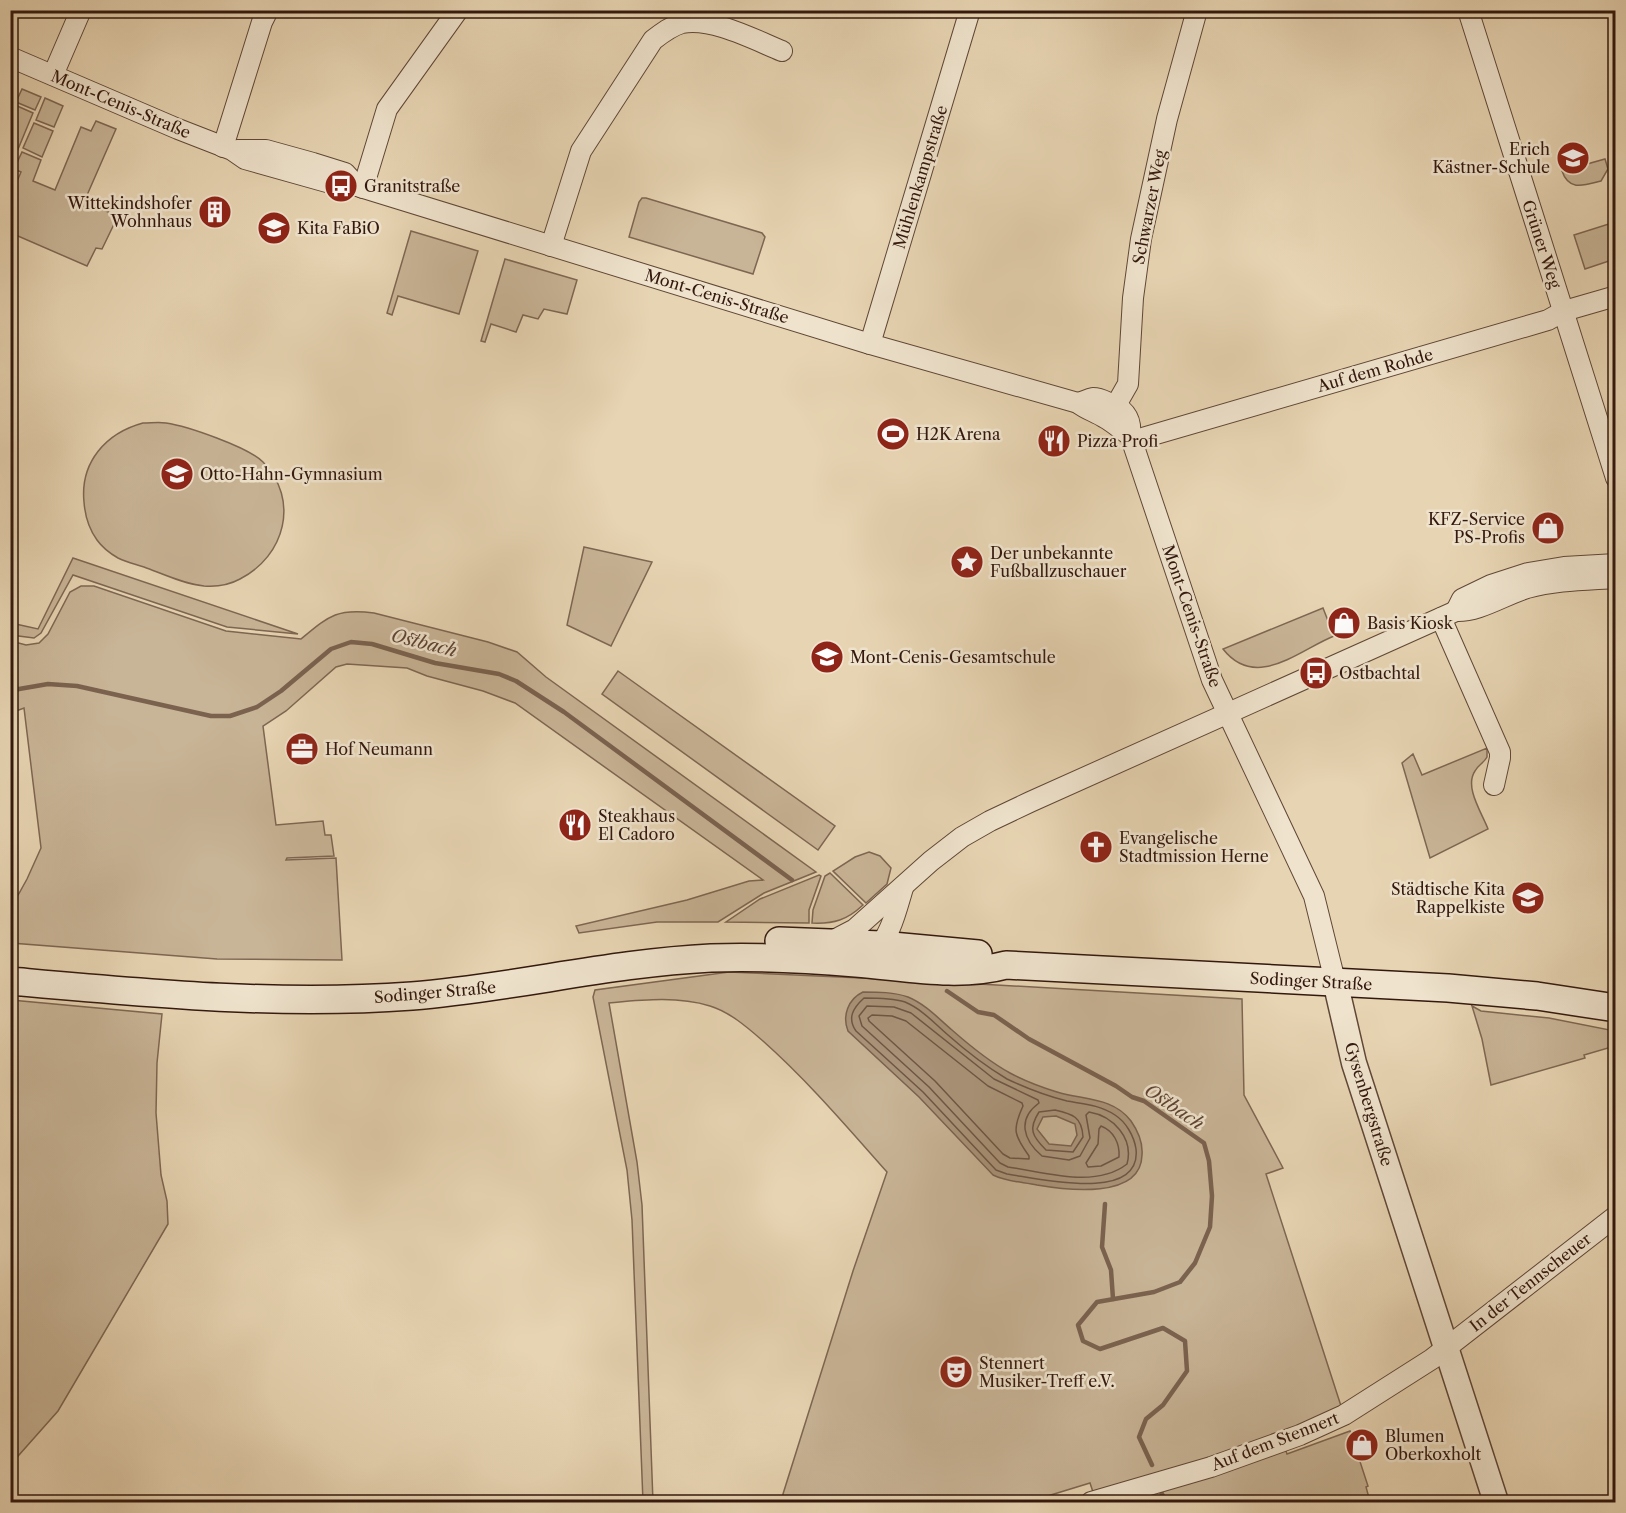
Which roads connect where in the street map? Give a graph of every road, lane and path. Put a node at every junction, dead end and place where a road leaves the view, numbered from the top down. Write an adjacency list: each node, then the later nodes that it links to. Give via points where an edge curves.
1 (81, 10): 9 (street)
2 (268, 10): 10 (street)
3 (458, 10): 11 (street, via 387,109)
4 (970, 10): 15 (street, Mühlenkampstraße)
5 (1197, 10): 17 (street, Schwarzer Weg, via 1167,119 1141,239 1128,384)
6 (1468, 10): 14 (street, Grüner Weg)
7 (782, 51): 12 (street, via 717,26 698,23 683,23 653,40 580,151)
8 (10, 57): 9 (street, Mont-Cenis-Straße)
9 (53, 75): 10 (street, Mont-Cenis-Straße)
10 (227, 148): 11 (street, Mont-Cenis-Straße, via 245,159 341,186)
11 (360, 187): 12 (street, Mont-Cenis-Straße)
12 (551, 246): 15 (street, Mont-Cenis-Straße)
13 (1616, 296): 14 (street, Auf dem Rohde)
14 (1564, 311): 18 (street, Auf dem Rohde, via 1538,323); 19 (street, Grüner Weg)
15 (870, 344): 16 (street, Mont-Cenis-Straße)
16 (1078, 403): 17 (street, Mont-Cenis-Straße, via 1091,398); 18 (street, Mont-Cenis-Straße)
17 (1116, 405): 18 (street, Mont-Cenis-Straße, via 1128,416)
18 (1131, 438): 23 (street, Mont-Cenis-Straße, via 1212,680)
19 (1616, 478)
20 (1616, 564): 22 (street, via 1528,573 1462,599)
21 (1616, 578): 22 (street, via 1544,584 1467,612)
22 (1448, 614): 23 (street); 24 (street, via 1500,752)
23 (1228, 711): 25 (street, Sodinger Straße, via 990,821 962,837); 32 (street, Gysenbergstraße, via 1314,896)
24 (1494, 785)
25 (903, 888): 26 (street, Sodinger Straße, via 855,929); 27 (street, Sodinger Straße)
26 (830, 942): 27 (main road, Sodinger Straße); 28 (main road, Sodinger Straße, via 747,940 668,944 477,972 331,984 226,984)
27 (881, 945): 29 (street, Sodinger Straße); 30 (main road, Sodinger Straße, via 986,954)
28 (10, 963)
29 (858, 963): 30 (main road, Sodinger Straße, via 964,970); 31 (main road, Sodinger Straße, via 712,958 647,963 483,989 333,1000 224,999)
30 (1006, 965): 32 (main road, Sodinger Straße)
31 (10, 981)
32 (1335, 981): 33 (main road, Sodinger Straße, via 1494,992); 35 (street, Gysenbergstraße, via 1354,1063)
33 (1616, 1008)
34 (1616, 1216): 35 (street, In der Tennscheuer)
35 (1446, 1349): 36 (street, Auf dem Stennert, via 1358,1407 1316,1429 1211,1467); 37 (street, Gysenbergstraße)
36 (1091, 1503)
37 (1496, 1503)

